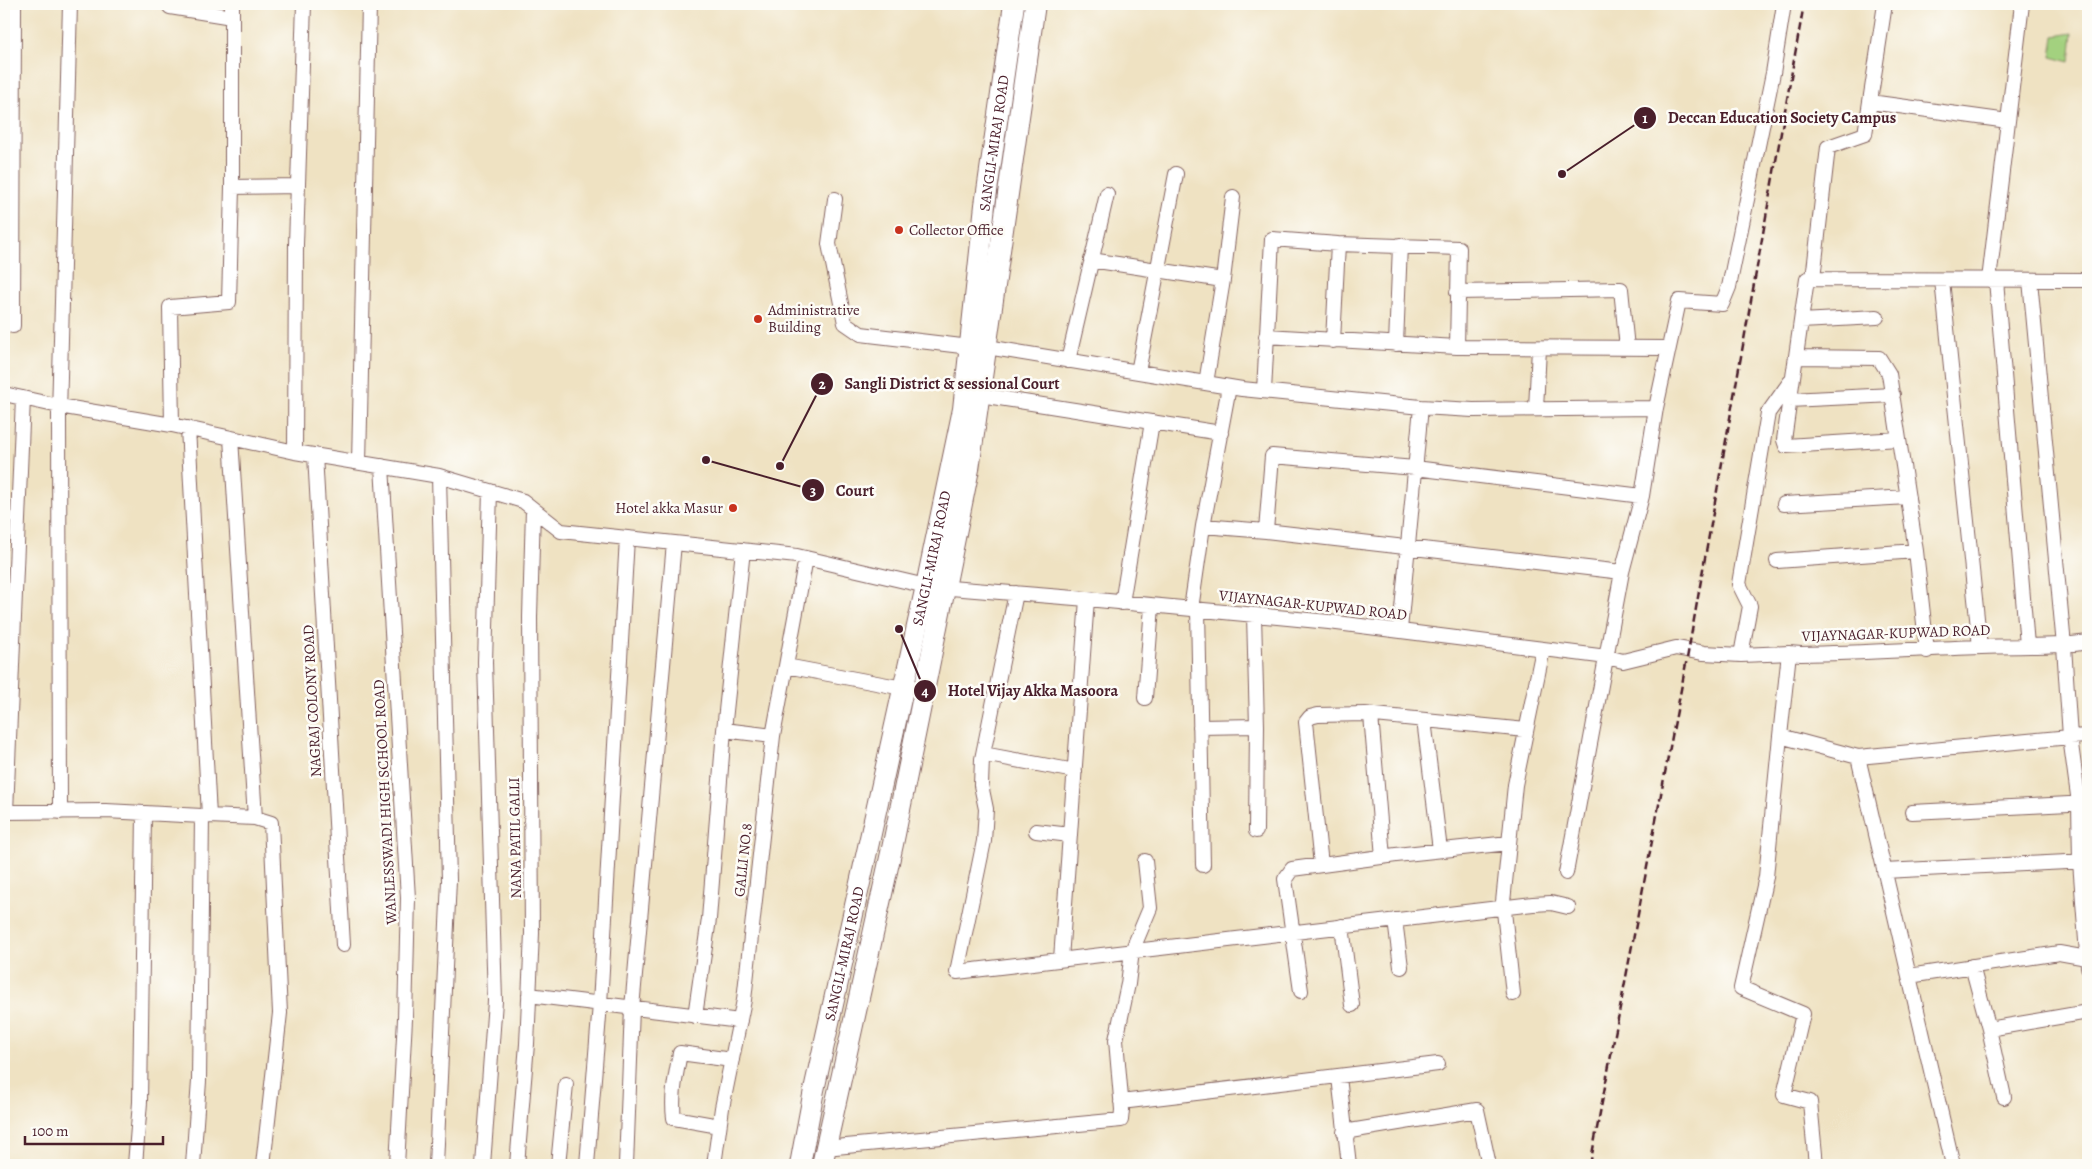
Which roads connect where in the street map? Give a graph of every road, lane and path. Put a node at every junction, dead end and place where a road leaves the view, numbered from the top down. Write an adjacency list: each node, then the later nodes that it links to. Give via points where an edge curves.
1 (14, 4): 33 (street)
2 (70, 4): 54 (street)
3 (170, 4): 11 (street, via 170,7)
4 (304, 4): 15 (street)
5 (369, 4): 66 (street)
6 (1014, 4): 37 (highway, SANGLI-MIRAJ ROAD, via 985,204)
7 (1036, 4): 37 (highway, SANGLI-MIRAJ ROAD)
8 (1784, 4): 41 (street, via 1729,287 1722,304 1679,301)
9 (1885, 4): 12 (street)
10 (2022, 4): 13 (street)
11 (232, 11): 16 (street)
12 (1870, 102): 13 (street); 24 (street, via 1865,134 1828,146)
13 (2008, 121): 27 (street)
14 (1176, 174): 23 (street)
15 (298, 186): 16 (street); 64 (street)
16 (232, 187): 59 (street, via 229,302 170,307)
17 (1107, 194): 22 (street)
18 (1233, 197): 25 (street)
19 (835, 199): 37 (street, via 829,244 845,323 862,334)
20 (1338, 244): 21 (street); 34 (street, via 1272,239); 35 (street)
21 (1400, 245): 30 (street, via 1459,248); 36 (street)
22 (1091, 260): 23 (street); 43 (street)
23 (1158, 269): 25 (street); 44 (street)
24 (1814, 279): 26 (street); 32 (street, via 1807,279)
25 (1223, 280): 46 (street)
26 (1942, 280): 27 (street); 96 (street)
27 (1993, 280): 28 (street); 94 (street)
28 (2030, 280): 29 (street); 95 (street)
29 (2088, 280)
30 (1458, 292): 38 (street); 40 (street, via 1621,289)
31 (1877, 317): 32 (street)
32 (1801, 321): 42 (street)
33 (12, 326)
34 (1266, 336): 35 (street); 48 (street)
35 (1333, 341): 36 (street)
36 (1396, 344): 38 (street)
37 (978, 347): 43 (street); 50 (highway, SANGLI-MIRAJ ROAD); 85 (highway, SANGLI-MIRAJ ROAD, via 963,409)
38 (1457, 347): 39 (street)
39 (1539, 348): 40 (street); 57 (street)
40 (1627, 348): 41 (street)
41 (1669, 348): 56 (street)
42 (1796, 357): 45 (street); 51 (street, via 1879,358 1889,374)
43 (1068, 360): 44 (street)
44 (1138, 372): 46 (street)
45 (1792, 380): 53 (street); 100 (street, via 1768,413 1738,584 1750,606)
46 (1206, 383): 47 (street)
47 (1229, 387): 48 (street); 61 (street)
48 (1264, 391): 55 (street)
49 (4, 394): 52 (street, VIJAYNAGAR-KUPWAD ROAD)
50 (980, 395): 58 (street); 85 (highway, SANGLI-MIRAJ ROAD, via 969,469)
51 (1893, 395): 53 (street); 63 (street)
52 (23, 398): 54 (street, VIJAYNAGAR-KUPWAD ROAD); 119 (street)
53 (1789, 400): 63 (street, via 1786,446)
54 (59, 406): 59 (street, VIJAYNAGAR-KUPWAD ROAD); 120 (street)
55 (1421, 407): 57 (street); 68 (street)
56 (1656, 408): 57 (street); 71 (street)
57 (1536, 410)
58 (1152, 422): 61 (street); 88 (street)
59 (172, 425): 60 (street, VIJAYNAGAR-KUPWAD ROAD)
60 (188, 428): 62 (street, VIJAYNAGAR-KUPWAD ROAD); 123 (street)
61 (1221, 433): 75 (street)
62 (231, 438): 64 (street, VIJAYNAGAR-KUPWAD ROAD); 124 (street)
63 (1898, 438): 72 (street)
64 (295, 452): 65 (street, VIJAYNAGAR-KUPWAD ROAD)
65 (315, 455): 66 (street, VIJAYNAGAR-KUPWAD ROAD); 142 (street, NAGRAJ COLONY ROAD)
66 (359, 462): 67 (street, VIJAYNAGAR-KUPWAD ROAD)
67 (382, 466): 69 (street, VIJAYNAGAR-KUPWAD ROAD); 172 (street, WANLESSWADI HIGH SCHOOL ROAD, via 408,898)
68 (1416, 468): 71 (street); 76 (street, via 1272,456); 79 (street)
69 (439, 476): 70 (street, VIJAYNAGAR-KUPWAD ROAD); 173 (street, via 449,880)
70 (490, 492): 74 (street, VIJAYNAGAR-KUPWAD ROAD, via 523,501); 174 (street, via 485,662 495,1001)
71 (1642, 496): 84 (street)
72 (1908, 497): 73 (street); 81 (street)
73 (1784, 504)
74 (533, 510): 77 (street, VIJAYNAGAR-KUPWAD ROAD, via 561,532); 152 (street, NANA PATIL GALLI)
75 (1203, 526): 76 (street); 90 (street)
76 (1266, 531): 79 (street)
77 (627, 538): 78 (street, VIJAYNAGAR-KUPWAD ROAD); 153 (street)
78 (674, 543): 80 (street, VIJAYNAGAR-KUPWAD ROAD); 155 (street)
79 (1408, 548): 84 (street); 92 (street)
80 (743, 550): 82 (street, VIJAYNAGAR-KUPWAD ROAD); 109 (street)
81 (1916, 551): 83 (street); 98 (street)
82 (806, 558): 85 (street, VIJAYNAGAR-KUPWAD ROAD); 102 (street, GALLI NO.8)
83 (1778, 561)
84 (1622, 572): 101 (street)
85 (936, 587): 86 (street, VIJAYNAGAR-KUPWAD ROAD); 103 (highway, SANGLI-MIRAJ ROAD); 168 (highway, SANGLI-MIRAJ ROAD, via 893,844)
86 (1016, 593): 87 (street, VIJAYNAGAR-KUPWAD ROAD); 115 (street)
87 (1087, 599): 88 (street, VIJAYNAGAR-KUPWAD ROAD); 117 (street)
88 (1122, 603): 89 (street, VIJAYNAGAR-KUPWAD ROAD)
89 (1152, 606): 90 (street, VIJAYNAGAR-KUPWAD ROAD); 104 (street)
90 (1194, 609): 91 (street, VIJAYNAGAR-KUPWAD ROAD); 108 (street)
91 (1254, 615): 92 (street, VIJAYNAGAR-KUPWAD ROAD); 107 (street)
92 (1400, 630): 97 (street, VIJAYNAGAR-KUPWAD ROAD)
93 (2088, 642): 95 (street, VIJAYNAGAR-KUPWAD ROAD)
94 (2027, 645): 95 (street, VIJAYNAGAR-KUPWAD ROAD); 96 (street, VIJAYNAGAR-KUPWAD ROAD)
95 (2064, 646): 114 (street)
96 (1980, 647): 98 (street, VIJAYNAGAR-KUPWAD ROAD)
97 (1543, 649): 101 (street, VIJAYNAGAR-KUPWAD ROAD); 110 (street)
98 (1928, 651): 99 (street, VIJAYNAGAR-KUPWAD ROAD)
99 (1789, 653): 100 (street, VIJAYNAGAR-KUPWAD ROAD); 112 (street)
100 (1741, 655): 101 (street, VIJAYNAGAR-KUPWAD ROAD, via 1676,648 1623,661)
101 (1607, 657): 136 (street)
102 (786, 666): 103 (street); 111 (street, GALLI NO.8)
103 (903, 688): 180 (highway, SANGLI-MIRAJ ROAD)
104 (1145, 698)
105 (1372, 715): 106 (street); 130 (street); 134 (street, via 1318,715 1306,722)
106 (1424, 720): 110 (street); 129 (street)
107 (1257, 726): 108 (street); 126 (street)
108 (1200, 727): 133 (street)
109 (724, 730): 111 (street); 157 (street, via 709,919)
110 (1526, 730): 128 (street, via 1515,785)
111 (773, 736): 158 (street, GALLI NO.8)
112 (1780, 736): 116 (street); 183 (street, via 1766,877 1741,988 1803,1014 1784,1095 1810,1102)
113 (2088, 736): 114 (street)
114 (2070, 738): 116 (street); 118 (street)
115 (983, 754): 117 (street); 144 (street, via 984,841 957,972)
116 (1858, 757): 135 (street)
117 (1075, 771): 127 (street)
118 (2084, 803): 121 (street); 132 (street)
119 (5, 812): 120 (street)
120 (60, 812): 122 (street)
121 (1912, 812)
122 (144, 813): 123 (street); 169 (street, via 140,1102)
123 (206, 816): 124 (street); 170 (street, via 199,1081)
124 (256, 818): 171 (street, via 271,823 280,1013)
125 (1036, 831): 127 (street)
126 (1256, 831)
127 (1070, 835): 144 (street)
128 (1509, 843): 129 (street); 137 (street)
129 (1440, 850): 130 (street)
130 (1383, 857): 134 (street)
131 (1146, 861): 143 (street, via 1150,908)
132 (2084, 862): 135 (street); 145 (street)
133 (1203, 865)
134 (1321, 865): 141 (street, via 1292,870 1285,879)
135 (1884, 871): 148 (street)
136 (1566, 873)
137 (1504, 907): 138 (street, via 1551,903); 139 (street); 151 (street)
138 (1568, 907)
139 (1395, 920): 140 (street); 147 (street)
140 (1342, 926): 141 (street); 154 (street)
141 (1292, 932): 143 (street); 150 (street)
142 (342, 945)
143 (1132, 951): 144 (street); 165 (street, via 1116,1040)
144 (1061, 959)
145 (2088, 964): 146 (street, via 2059,953); 149 (street)
146 (1972, 966): 148 (street); 159 (street)
147 (1401, 967)
148 (1909, 976): 184 (street)
149 (2088, 977)
150 (1301, 992)
151 (1513, 994)
152 (529, 995): 153 (street); 175 (street, NANA PATIL GALLI)
153 (600, 1004): 155 (street); 177 (street)
154 (1352, 1005)
155 (632, 1008): 157 (street); 178 (street)
156 (2088, 1012): 159 (street)
157 (695, 1016): 158 (street)
158 (740, 1021): 160 (street, GALLI NO.8)
159 (1989, 1029): 164 (street)
160 (732, 1060): 166 (street, GALLI NO.8); 166 (street, via 680,1054 676,1074 672,1104 674,1118)
161 (1438, 1064): 162 (street)
162 (1339, 1077): 165 (street); 167 (street)
163 (566, 1084): 176 (street)
164 (2004, 1097)
165 (1122, 1102): 168 (street, via 1121,1120)
166 (719, 1126): 179 (street, GALLI NO.8)
167 (1344, 1132): 181 (street); 182 (street, via 1477,1110)
168 (823, 1156)
169 (135, 1165)
170 (193, 1165)
171 (263, 1165)
172 (397, 1165)
173 (436, 1165)
174 (482, 1165)
175 (517, 1165)
176 (558, 1165)
177 (587, 1165)
178 (626, 1165)
179 (714, 1165)
180 (800, 1165)
181 (1349, 1165)
182 (1490, 1165)
183 (1816, 1165)
184 (1953, 1165)

